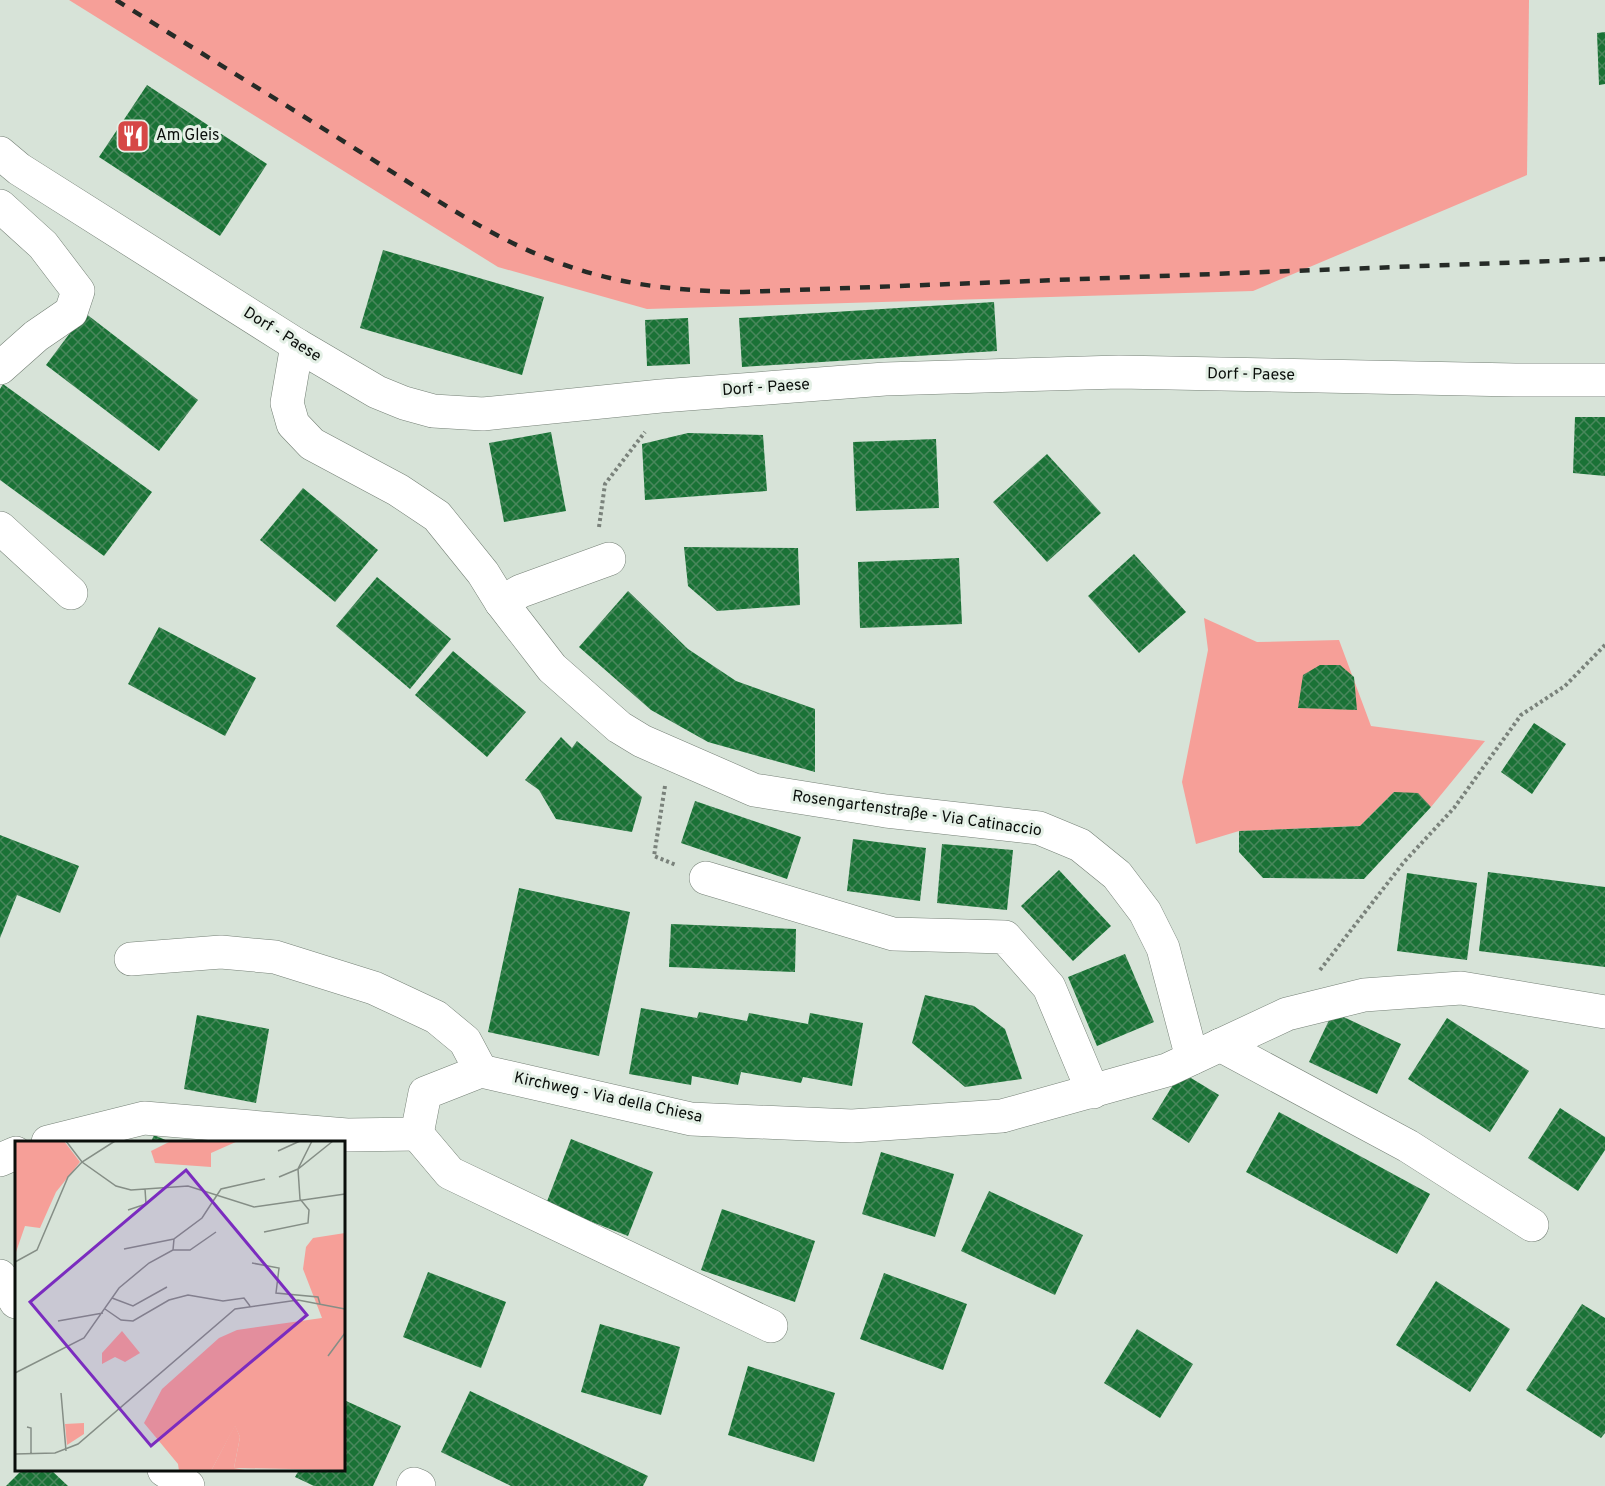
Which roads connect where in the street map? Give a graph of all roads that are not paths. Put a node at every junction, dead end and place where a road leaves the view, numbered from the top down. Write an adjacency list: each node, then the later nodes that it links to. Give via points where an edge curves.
1 (0, 153): 3 (street, Dorf - Paese, via 19,169)
2 (0, 206): 4 (street, via 43,245 78,291 71,312)
3 (297, 345): 5 (street, Dorf - Paese, via 377,392 404,403 433,411 483,414 885,379 1119,372); 9 (street, Rosengartenstraße - Via Catinaccio, via 286,403 293,424 312,444 398,490 437,516)
4 (0, 368)
5 (1605, 380)
6 (0, 528): 8 (street)
7 (604, 545): 9 (street)
8 (71, 593)
9 (501, 602): 13 (street, Rosengartenstraße - Via Catinaccio, via 552,668 619,727 754,790 886,812 1039,828 1080,844 1117,875 1145,912)
10 (706, 878): 15 (street, via 893,934 1005,937 1050,987)
11 (131, 959): 14 (street, via 221,952 275,957 374,988 436,1017 465,1041)
12 (1605, 1012): 13 (street, Kirchweg - Via della Chiesa, via 1461,988 1364,994 1287,1014)
13 (1206, 1052): 15 (street, Kirchweg - Via della Chiesa, via 1167,1070); 20 (street, via 1408,1146)
14 (481, 1071): 15 (street, Kirchweg - Via della Chiesa, via 691,1119 852,1126 1002,1116); 16 (street, via 424,1093)
15 (1093, 1092)
16 (417, 1134): 17 (street, via 346,1135 144,1118); 23 (street, via 450,1173)
17 (56, 1141)
18 (15, 1153): 19 (street)
19 (0, 1160)
20 (1532, 1225)
21 (0, 1276): 22 (street)
22 (15, 1300)
23 (771, 1326)
24 (166, 1471): 25 (street)
25 (188, 1486)
26 (413, 1486): 27 (street)
27 (419, 1486)

